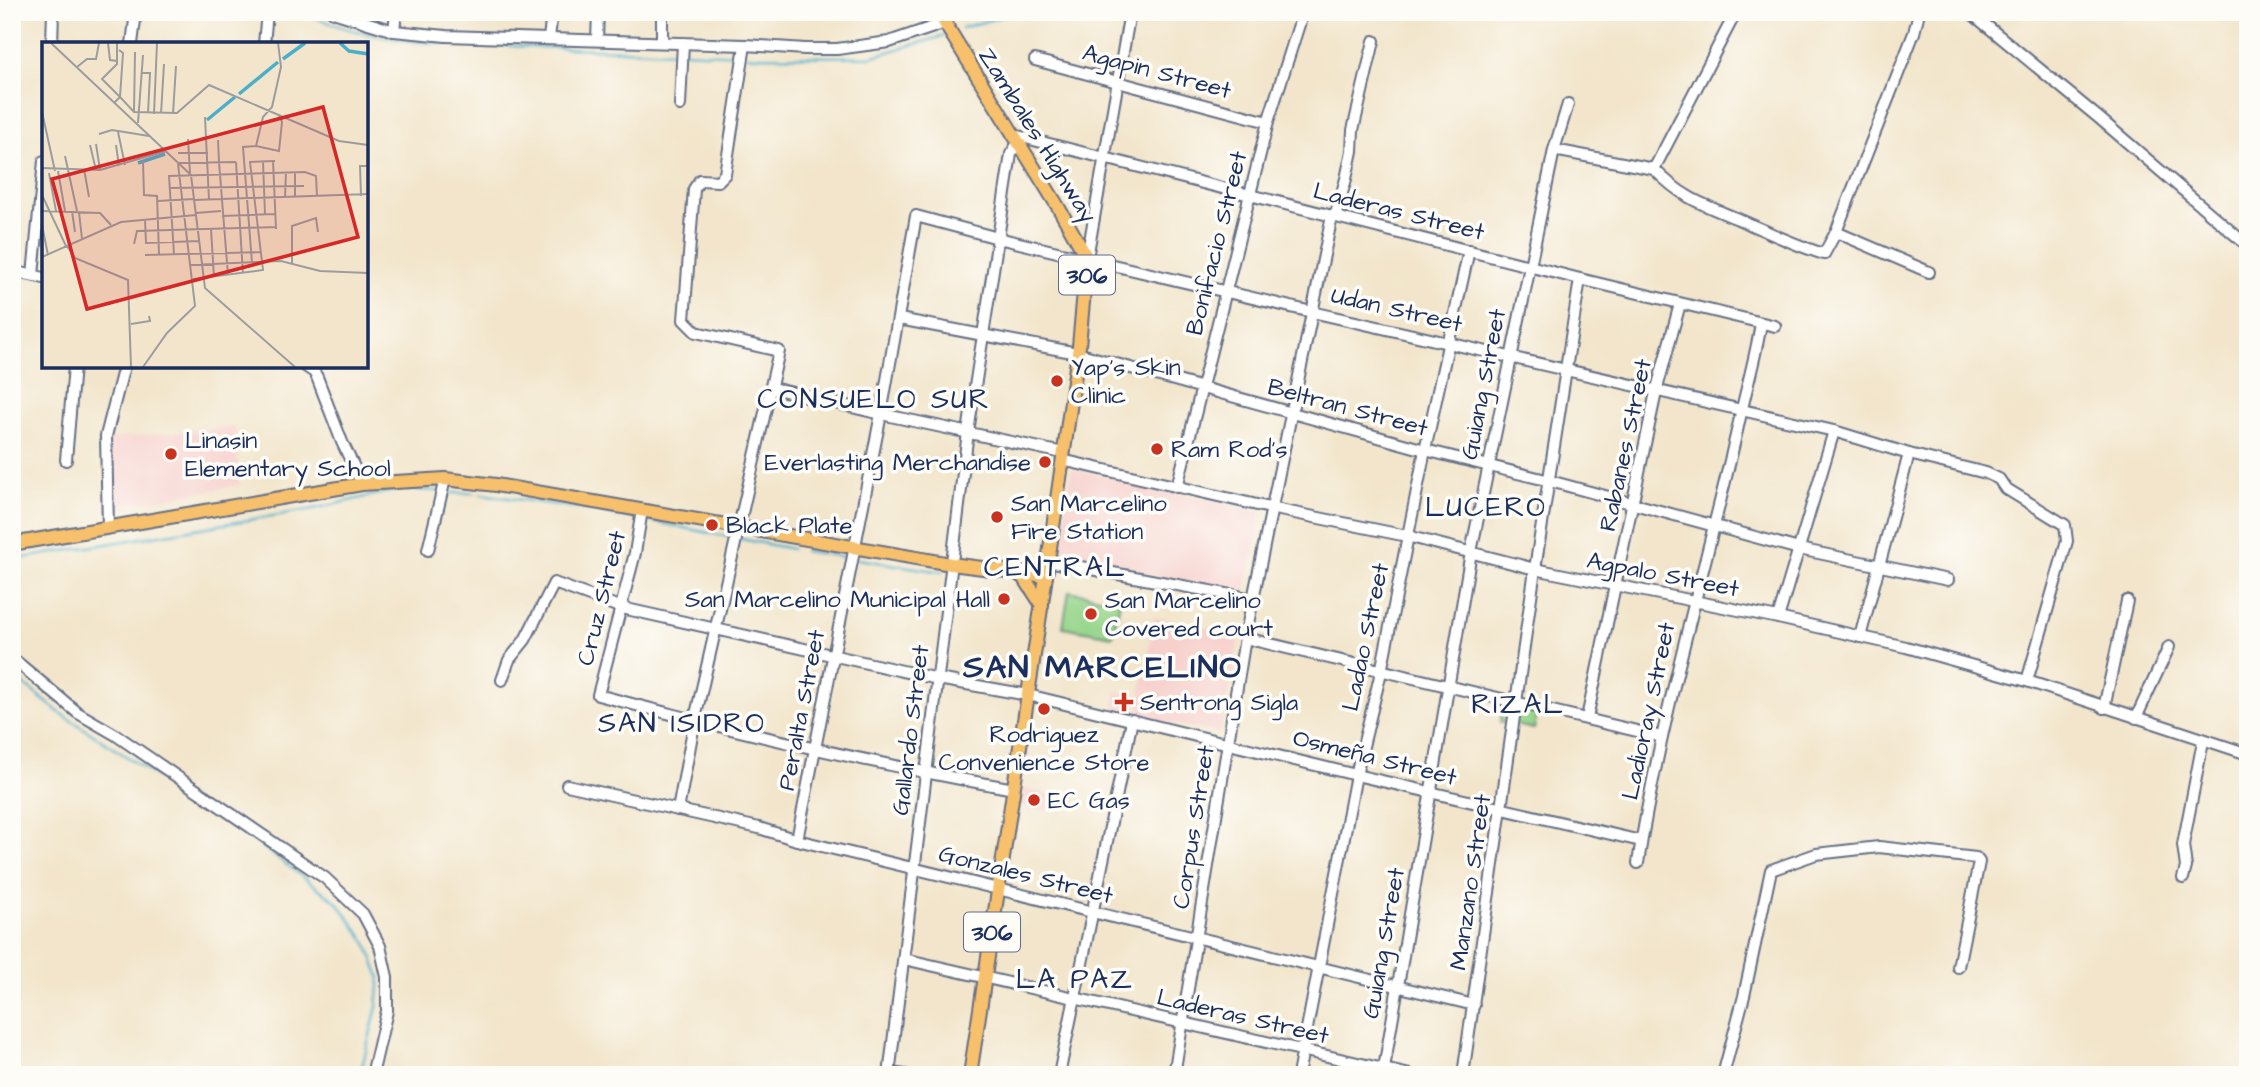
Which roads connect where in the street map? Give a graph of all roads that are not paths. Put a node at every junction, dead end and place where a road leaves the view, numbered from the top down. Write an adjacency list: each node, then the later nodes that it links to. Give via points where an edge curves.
1 (53, 12): 20 (street)
2 (136, 12): 21 (street)
3 (267, 12): 22 (street)
4 (333, 12): 14 (street)
5 (397, 12): 16 (street)
6 (552, 12): 17 (street)
7 (598, 12): 18 (street)
8 (662, 12): 23 (street)
9 (1130, 12): 27 (street)
10 (1303, 12): 30 (street, Bonifacio Street)
11 (1736, 12): 34 (street)
12 (1919, 12): 39 (street)
13 (1970, 12): 41 (street)
14 (360, 17): 16 (street)
15 (942, 18): 25 (street, via 889,42 837,49); 31 (main road, Zambales Highway / 306)
16 (394, 30): 17 (street)
17 (549, 39): 18 (street)
18 (597, 40): 23 (street)
19 (1374, 41): 38 (street, Corpus Street, via 1352,151)
20 (52, 42)
21 (132, 42)
22 (264, 42)
23 (662, 42): 24 (street)
24 (683, 50): 25 (street); 29 (street)
25 (744, 50): 63 (street, via 725,174 719,181 700,180 694,189 684,320 696,332 779,351)
26 (1035, 60): 27 (street, Agapin Street)
27 (1116, 82): 30 (street, Agapin Street); 33 (street)
28 (1569, 104): 32 (street, Guiang Street)
29 (680, 105)
30 (1268, 122): 35 (street, Bonifacio Street)
31 (1016, 139): 33 (street, Laderas Street); 40 (street, Gallardo Street); 43 (main road, Zambales Highway / 306)
32 (1554, 150): 34 (street); 44 (street, Guiang Street)
33 (1104, 157): 35 (street, Laderas Street); 43 (street)
34 (1654, 169): 39 (street, via 1693,201 1805,248 1824,254)
35 (1250, 195): 38 (street, Laderas Street); 49 (street, Bonifacio Street)
36 (42, 199): 47 (street)
37 (916, 216): 40 (street, Udan Street); 52 (street, Peralta Street)
38 (1333, 217): 42 (street, Laderas Street); 51 (street, Corpus Street)
39 (1836, 232): 46 (street)
40 (998, 238): 43 (street, Udan Street); 55 (street, Gallardo Street)
41 (2248, 246)
42 (1469, 250): 44 (street, Laderas Street); 56 (street, Ladao Street)
43 (1087, 258): 49 (street, Udan Street); 57 (main road, Zambales Highway / 306)
44 (1529, 265): 48 (street, Laderas Street); 58 (street, Guiang Street)
45 (12, 271): 47 (street)
46 (1929, 272)
47 (38, 276)
48 (1580, 279): 50 (street, Laderas Street); 62 (street, Manzano Street)
49 (1226, 290): 51 (street, Udan Street); 64 (street, Bonifacio Street)
50 (1679, 304): 53 (street, Laderas Street); 65 (street, Rabanes Street)
51 (1312, 312): 56 (street, Udan Street); 67 (street, Corpus Street)
52 (899, 318): 55 (street, Beltran Street); 68 (street, Peralta Street)
53 (1761, 323): 54 (street, Laderas Street); 66 (street, Ladioray Street)
54 (1775, 326)
55 (984, 333): 57 (street, Beltran Street); 70 (street, Gallardo Street)
56 (1448, 342): 58 (street, Udan Street); 71 (street, Ladao Street)
57 (1077, 353): 64 (street, Beltran Street); 73 (main road, Zambales Highway / 306)
58 (1510, 356): 62 (street, Udan Street); 75 (street, Guiang Street)
59 (74, 368): 74 (street)
60 (123, 368): 84 (street, via 106,436)
61 (308, 368): 78 (street, via 317,377)
62 (1567, 370): 65 (street, Udan Street); 77 (street, Manzano Street)
63 (772, 388): 68 (street, Agpalo Street); 85 (street)
64 (1202, 389): 67 (street, Beltran Street); 79 (street, Bonifacio Street)
65 (1656, 392): 66 (street, Udan Street); 80 (street, Rabanes Street)
66 (1741, 411): 69 (street, Udan Street); 83 (street, Ladioray Street)
67 (1292, 413): 71 (street, Beltran Street); 81 (street, Corpus Street)
68 (881, 414): 70 (street, Agpalo Street); 88 (street, Peralta Street)
69 (1834, 431): 72 (street, Udan Street); 89 (street)
70 (968, 432): 73 (street, Agpalo Street); 93 (street, Gallardo Street)
71 (1425, 450): 75 (street, Beltran Street); 86 (street, Ladao Street)
72 (1909, 454): 94 (street); 115 (street, Udan Street, via 1986,473 2065,524 2067,541)
73 (1063, 457): 79 (street, Agpalo Street); 92 (main road, Zambales Highway / 306)
74 (66, 460)
75 (1488, 465): 77 (street, Beltran Street); 91 (street, Guiang Street)
76 (445, 479): 78 (main road); 82 (main road); 90 (street)
77 (1550, 481): 80 (street, Beltran Street); 95 (street, Manzano Street)
78 (362, 484): 84 (main road)
79 (1177, 487): 81 (street, Agpalo Street)
80 (1633, 503): 83 (street, Beltran Street); 99 (street, Rabanes Street)
81 (1270, 508): 86 (street, Agpalo Street); 100 (street, Corpus Street)
82 (642, 510): 85 (main road); 104 (street, Cruz Street)
83 (1716, 526): 89 (street, Beltran Street); 102 (street, Ladioray Street)
84 (108, 527): 87 (main road)
85 (741, 528): 88 (main road); 106 (street)
86 (1407, 536): 91 (street, Agpalo Street); 112 (street, Ladao Street)
87 (12, 544)
88 (855, 547): 93 (main road); 110 (street, Peralta Street)
89 (1799, 549): 94 (street, Beltran Street); 105 (street)
90 (428, 550)
91 (1471, 552): 95 (street, Agpalo Street); 116 (street, Guiang Street)
92 (1048, 561): 97 (main road, Zambales Highway / 306); 100 (street)
93 (951, 564): 96 (main road); 113 (street, Gallardo Street)
94 (1878, 566): 98 (street, Beltran Street); 107 (street)
95 (1535, 569): 99 (street, Agpalo Street); 118 (street, Manzano Street)
96 (1017, 572): 97 (main road); 103 (main road)
97 (1046, 576): 103 (main road, Zambales Highway / 306)
98 (1948, 580)
99 (1616, 586): 102 (street, Agpalo Street); 120 (street, Rabanes Street)
100 (1253, 599): 108 (street, Corpus Street)
101 (2127, 601): 119 (street)
102 (1694, 603): 105 (street, Agpalo Street); 124 (street, Ladioray Street)
103 (1042, 605): 117 (main road, Zambales Highway / 306)
104 (622, 608): 106 (street, Osmeña Street); 114 (street, Osmeña Street, via 554,583); 122 (street, Cruz Street, via 598,695)
105 (1778, 618): 107 (street, Agpalo Street)
106 (718, 630): 110 (street, Osmeña Street); 122 (street)
107 (1860, 637): 115 (street, Agpalo Street)
108 (1245, 638): 112 (street); 126 (street, Corpus Street)
109 (2169, 647): 121 (street)
110 (833, 655): 113 (street, Osmeña Street); 127 (street, Peralta Street)
111 (12, 658): 155 (street, via 78,713 325,878 363,914 380,946 387,977 387,1011)
112 (1381, 672): 116 (street); 130 (street, Ladao Street)
113 (937, 679): 117 (street, Osmeña Street); 129 (street, Gallardo Street)
114 (502, 680)
115 (2027, 681): 119 (street, Agpalo Street)
116 (1447, 687): 118 (street); 133 (street, Guiang Street)
117 (1028, 695): 123 (street, Osmeña Street); 132 (main road, Zambales Highway / 306)
118 (1516, 702): 120 (street); 134 (street, Manzano Street)
119 (2104, 708): 121 (street, Agpalo Street)
120 (1587, 718): 124 (street)
121 (2136, 718): 125 (street, Agpalo Street)
122 (695, 719): 127 (street); 135 (street)
123 (1132, 720): 126 (street, Osmeña Street); 142 (street)
124 (1662, 737): 137 (street, Ladioray Street)
125 (2203, 741): 128 (street, Agpalo Street); 140 (street, via 2183,845)
126 (1228, 743): 130 (street, Osmeña Street); 143 (street, Corpus Street)
127 (815, 750): 129 (street); 136 (street, Peralta Street)
128 (2248, 754)
129 (925, 774): 132 (street); 139 (street, Gallardo Street)
130 (1356, 775): 133 (street, Osmeña Street); 145 (street, Ladao Street)
131 (567, 785): 135 (street, Gonzales Street)
132 (1014, 789): 141 (main road, Zambales Highway / 306)
133 (1430, 792): 134 (street, Osmeña Street); 148 (street, Guiang Street)
134 (1501, 809): 137 (street, Osmeña Street); 150 (street, Manzano Street)
135 (678, 810): 136 (street, Gonzales Street)
136 (797, 840): 139 (street, Gonzales Street)
137 (1641, 841): 138 (street, Ladioray Street)
138 (1638, 863)
139 (913, 868): 141 (street, Gonzales Street); 144 (street, Gallardo Street)
140 (2183, 878)
141 (999, 888): 142 (street, Gonzales Street); 147 (main road, Zambales Highway / 306)
142 (1091, 912): 143 (street, Gonzales Street); 149 (street)
143 (1197, 937): 145 (street, Gonzales Street); 151 (street, Corpus Street)
144 (904, 959): 147 (street, Laderas Street); 154 (street, Gallardo Street)
145 (1321, 967): 148 (street, Gonzales Street); 152 (street, Ladao Street)
146 (1958, 967): 163 (street, via 1979,862 1976,858 1879,848 1815,854 1771,870)
147 (985, 977): 149 (street, Laderas Street); 157 (main road, Zambales Highway / 306)
148 (1396, 987): 150 (street, Gonzales Street); 153 (street, Guiang Street)
149 (1074, 1000): 151 (street, Laderas Street); 158 (street)
150 (1474, 1006): 162 (street, Manzano Street)
151 (1182, 1023): 152 (street, Laderas Street); 159 (street, Corpus Street)
152 (1303, 1051): 153 (street, Laderas Street); 160 (street, Ladao Street)
153 (1384, 1069): 161 (street, Laderas Street)
154 (890, 1074): 156 (street)
155 (372, 1075)
156 (905, 1075)
157 (970, 1075)
158 (1059, 1075)
159 (1174, 1075)
160 (1298, 1075)
161 (1410, 1075)
162 (1463, 1075)
163 (1723, 1075)

